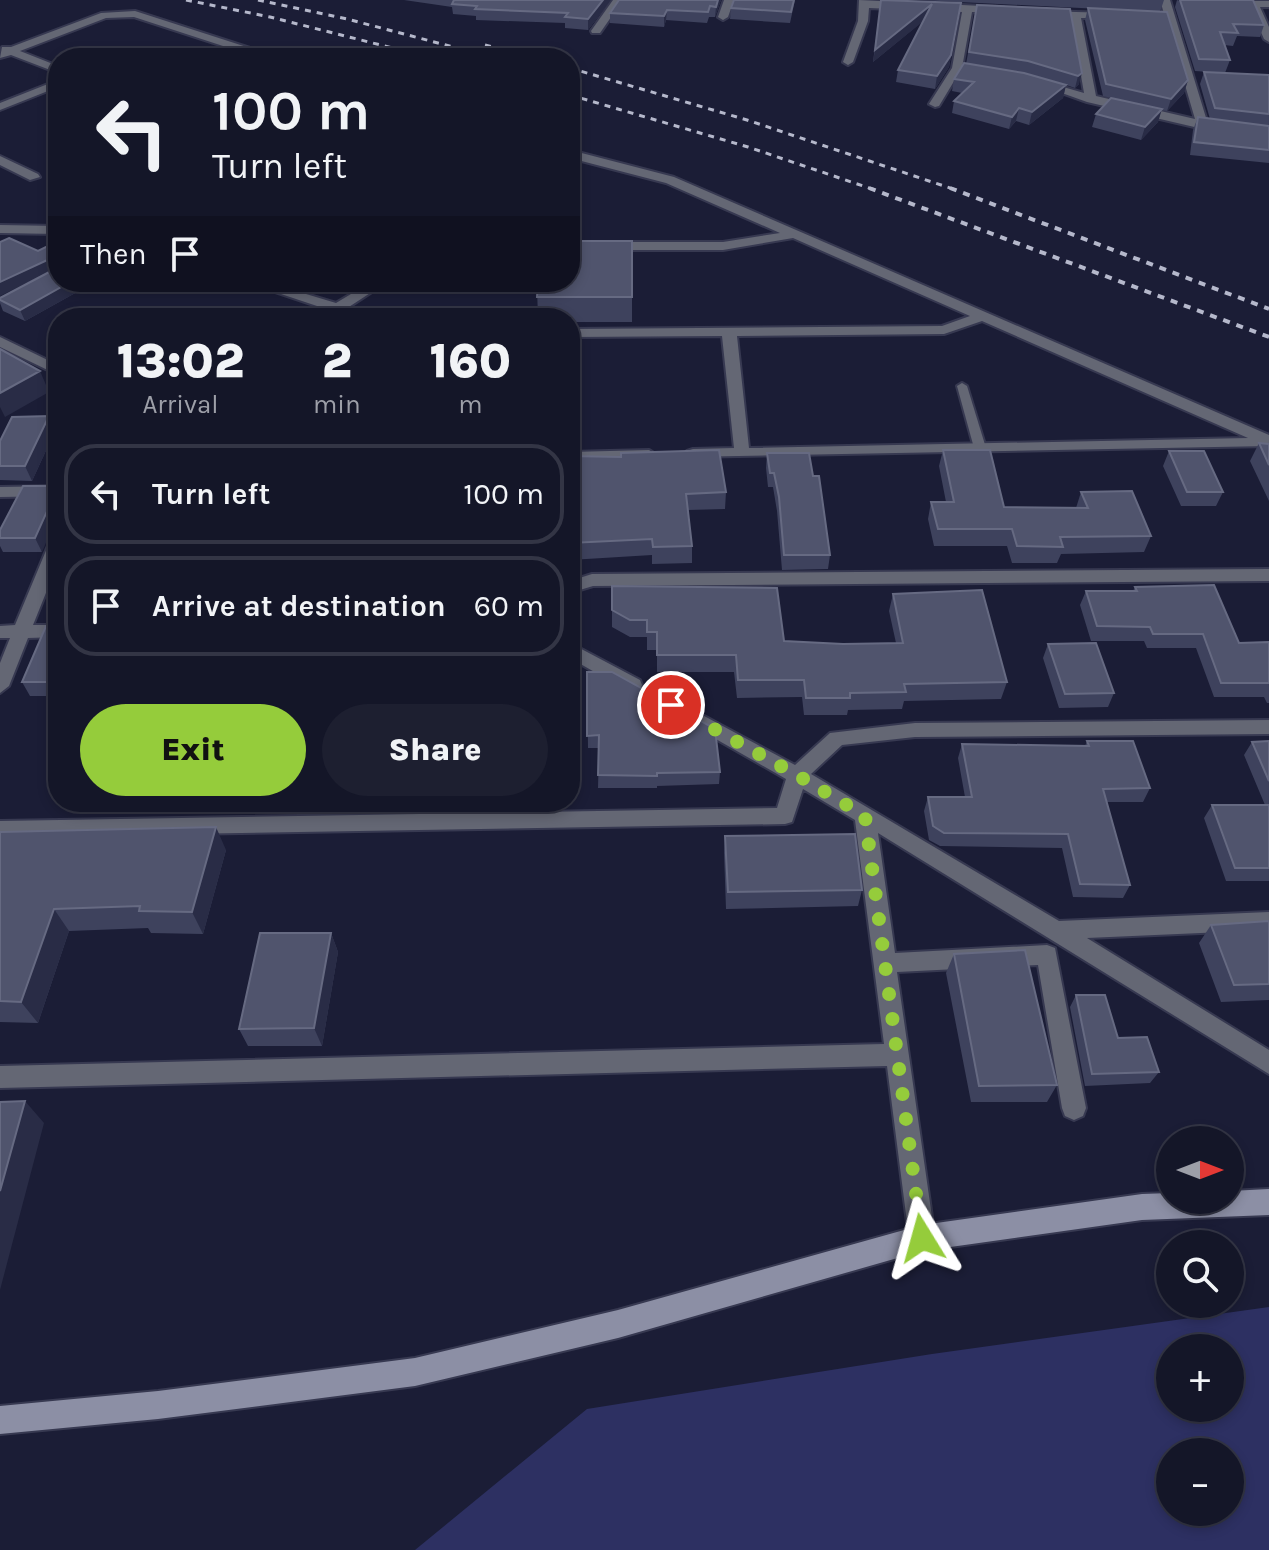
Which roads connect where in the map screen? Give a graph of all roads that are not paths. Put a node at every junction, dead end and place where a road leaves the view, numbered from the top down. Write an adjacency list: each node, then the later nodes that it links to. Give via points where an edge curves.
1 (618, 0): 18 (street)
2 (729, 0): 15 (street)
3 (881, 0): 7 (street)
4 (1165, 0): 5 (street); 17 (street)
5 (1180, 1)
6 (1209, 2): 8 (street)
7 (864, 3): 10 (street); 22 (street)
8 (1254, 4): 9 (street); 19 (street)
9 (1269, 4)
10 (968, 8): 11 (street); 24 (street)
11 (1014, 11)
12 (1029, 12): 13 (street)
13 (1075, 14): 14 (street); 30 (street)
14 (1123, 16)
15 (723, 17)
16 (1155, 18): 17 (street)
17 (1170, 18): 26 (street)
18 (596, 31)
19 (1269, 39)
20 (240, 48): 21 (street, via 135,14 105,15)
21 (3, 51): 23 (street)
22 (848, 62)
23 (48, 67)
24 (957, 68): 25 (street); 31 (street)
25 (970, 70)
26 (1188, 77): 27 (street); 33 (street)
27 (1202, 78)
28 (1024, 79): 30 (street)
29 (48, 87): 32 (street)
30 (1091, 100): 33 (street)
31 (935, 104)
32 (0, 107)
33 (1203, 126): 34 (street)
34 (1269, 133)
35 (0, 160): 37 (street)
36 (580, 161): 40 (street, via 670,180)
37 (34, 177)
38 (0, 229): 39 (street)
39 (48, 230)
40 (794, 234): 41 (street, via 723,246); 45 (street)
41 (580, 246)
42 (285, 292): 44 (street)
43 (363, 292): 44 (street)
44 (337, 308)
45 (982, 316): 46 (street, via 944,330); 51 (street)
46 (729, 332): 47 (street); 53 (street)
47 (580, 333)
48 (0, 341): 49 (street)
49 (48, 366)
50 (962, 386): 52 (lane)
51 (1269, 442): 52 (street)
52 (980, 448): 53 (street)
53 (742, 453): 54 (street)
54 (580, 457)
55 (48, 491): 56 (street)
56 (0, 492)
57 (48, 566): 62 (street)
58 (1269, 575): 59 (street)
59 (580, 584)
60 (48, 631): 62 (street)
61 (0, 632): 62 (street)
62 (22, 632): 64 (street)
63 (580, 656): 65 (street)
64 (0, 686)
65 (650, 694)
66 (677, 709): 68 (street)
67 (1269, 727): 68 (street, via 915,730 837,738)
68 (797, 775): 69 (street); 70 (street, via 785,816)
69 (865, 816): 72 (street); 74 (street)
70 (0, 829)
71 (1269, 921): 72 (street)
72 (1057, 930): 73 (street); 76 (street)
73 (1047, 955): 74 (street); 78 (street)
74 (885, 963): 75 (street)
75 (898, 1055): 77 (street); 80 (street)
76 (1269, 1063)
77 (0, 1077)
78 (1074, 1108)
79 (1269, 1202): 80 (street, via 1142,1207)
80 (922, 1238): 81 (street, via 618,1324 415,1372)
81 (0, 1420)

